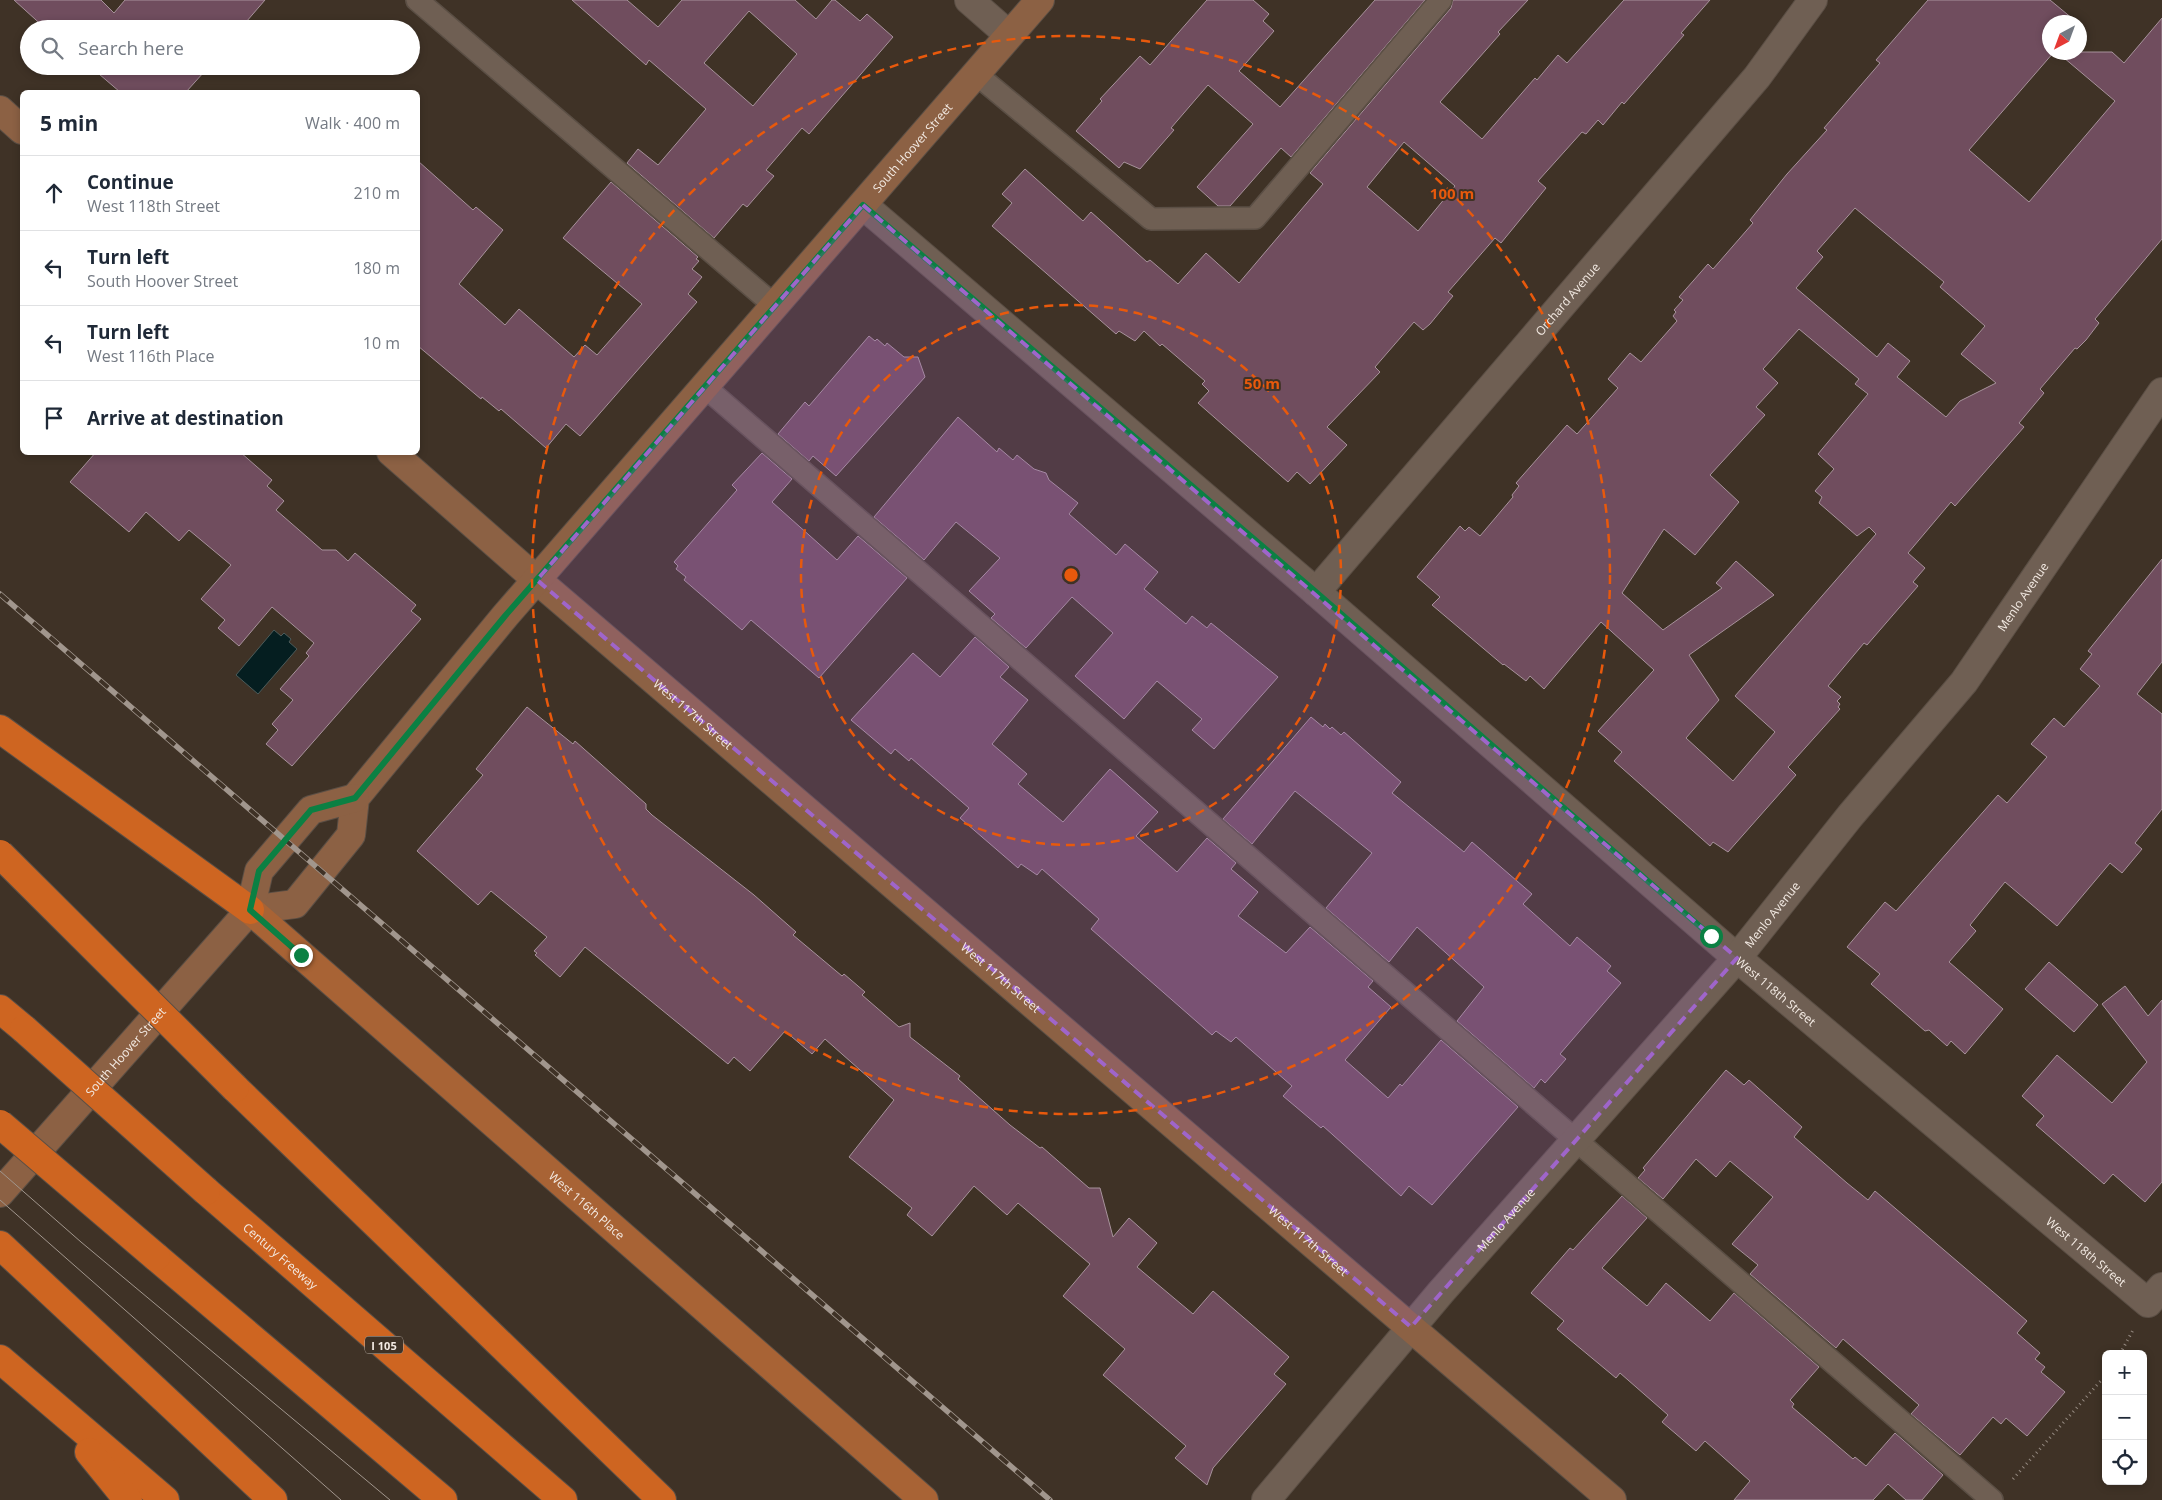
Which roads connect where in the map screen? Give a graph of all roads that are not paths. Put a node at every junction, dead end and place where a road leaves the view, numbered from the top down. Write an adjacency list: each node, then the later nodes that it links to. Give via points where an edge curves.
1 (417, 0): 11 (lane)
2 (969, 0): 6 (street)
3 (1040, 0): 6 (street, South Hoover Street)
4 (1441, 0): 7 (lane, via 1255,218 1151,219)
5 (1813, 0): 16 (street, Orchard Avenue, via 1757,77)
6 (1009, 35): 7 (street, South Hoover Street)
7 (976, 74): 10 (street, South Hoover Street)
8 (0, 110): 9 (street)
9 (20, 128)
10 (863, 205): 11 (street, South Hoover Street); 16 (street, West 118th Street)
11 (776, 306): 12 (street, South Hoover Street)
12 (705, 387): 15 (street, South Hoover Street); 24 (lane)
13 (2162, 392): 21 (street, Menlo Avenue, via 1964,682 1850,816)
14 (394, 455): 15 (street, West 117th Street)
15 (537, 580): 18 (street, South Hoover Street); 28 (street, West 117th Street)
16 (1316, 592): 21 (street, West 118th Street)
17 (0, 729): 20 (highway)
18 (355, 798): 20 (street, South Hoover Street, via 311,810 259,871); 20 (street, via 351,835 295,904)
19 (0, 854): 36 (highway, bridge, via 236,1088)
20 (250, 910): 25 (street, South Hoover Street); 37 (main road, West 116th Place)
21 (1738, 958): 24 (street, Menlo Avenue); 27 (street, West 118th Street)
22 (0, 1009): 35 (highway, Century Freeway / I 105, bridge)
23 (0, 1124): 34 (highway, bridge)
24 (1576, 1140): 28 (street, Menlo Avenue); 40 (lane)
25 (0, 1194)
26 (0, 1245): 33 (highway)
27 (2155, 1295)
28 (1412, 1327): 38 (street, Menlo Avenue); 39 (street, West 117th Street)
29 (0, 1358): 30 (highway)
30 (42, 1395): 31 (highway); 32 (highway)
31 (128, 1500)
32 (165, 1500)
33 (273, 1500)
34 (443, 1500)
35 (563, 1500)
36 (662, 1500)
37 (924, 1500)
38 (1266, 1500)
39 (1612, 1500)
40 (1992, 1500)

